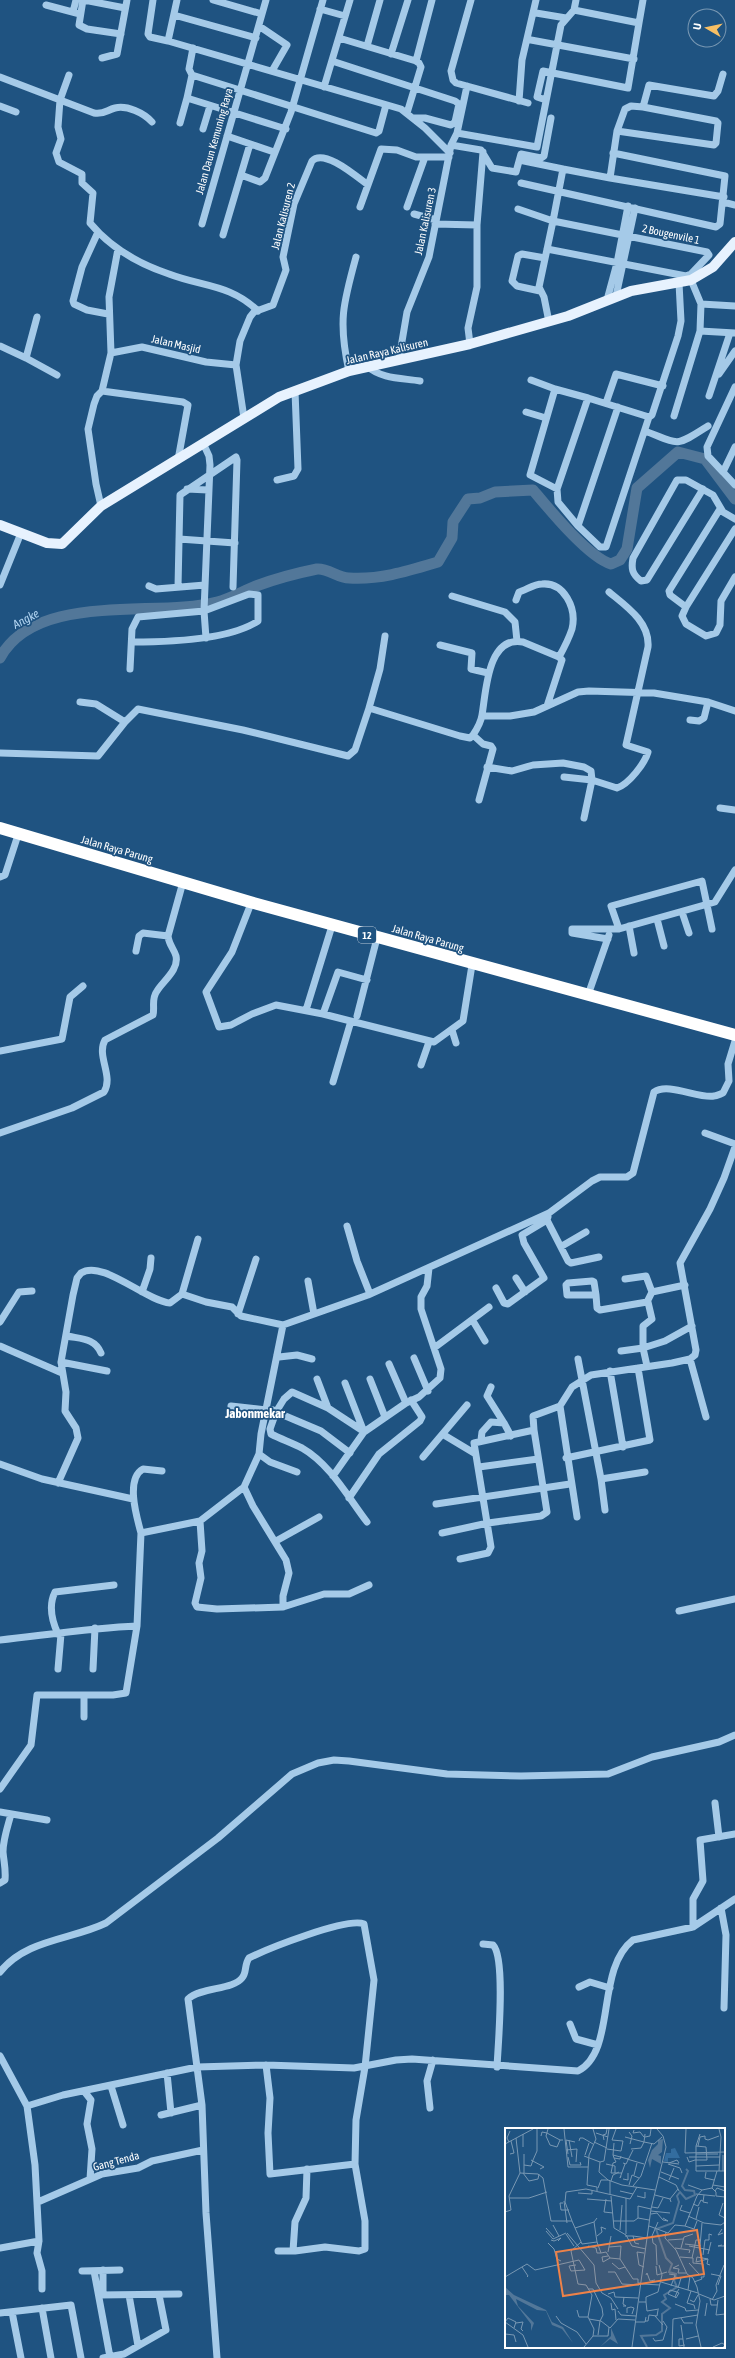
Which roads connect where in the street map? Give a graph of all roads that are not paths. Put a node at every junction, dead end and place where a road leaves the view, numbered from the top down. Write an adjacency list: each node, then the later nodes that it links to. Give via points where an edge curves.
1 (76, 0): 20 (street)
2 (83, 0): 16 (street); 20 (street)
3 (153, 0): 32 (street, via 148,30 150,37)
4 (176, 0): 23 (street)
5 (213, 0): 22 (street)
6 (266, 0): 22 (street, Jalan Daun Kemuning Raya)
7 (323, 0): 18 (street)
8 (350, 0): 24 (street)
9 (380, 0): 34 (street)
10 (408, 0): 36 (street)
11 (432, 0): 40 (street)
12 (471, 0): 49 (street, via 451,71 456,83)
13 (536, 0): 55 (street, via 522,60)
14 (576, 0): 19 (street)
15 (643, 0): 26 (street)
16 (126, 4): 28 (street)
17 (46, 5): 20 (street)
18 (320, 9): 24 (street); 48 (street)
19 (574, 10): 25 (street); 26 (street)
20 (76, 13): 28 (street, via 82,27)
21 (536, 13): 25 (street)
22 (262, 14): 27 (street, Jalan Daun Kemuning Raya)
23 (174, 15): 29 (street); 32 (street)
24 (345, 16): 30 (street)
25 (566, 18): 33 (street, via 561,25)
26 (639, 22): 38 (street)
27 (259, 26): 29 (street, Jalan Daun Kemuning Raya); 42 (street, via 287,46)
28 (121, 34): 37 (street, via 117,54)
29 (256, 38): 41 (street, Jalan Daun Kemuning Raya)
30 (339, 38): 34 (street); 39 (street)
31 (531, 40): 33 (street)
32 (165, 41): 35 (street)
33 (558, 44): 38 (street); 43 (street)
34 (367, 46): 36 (street)
35 (193, 48): 41 (street); 46 (street, via 189,69)
36 (392, 54): 40 (street)
37 (102, 58)
38 (634, 59): 43 (street, via 629,87 626,88)
39 (332, 61): 50 (street); 51 (street)
40 (416, 61): 51 (street, via 421,67)
41 (248, 64): 42 (street); 52 (street, Jalan Daun Kemuning Raya)
42 (272, 71): 48 (street)
43 (551, 73): 71 (street, via 538,145 534,148)
44 (723, 74): 61 (street, via 714,96 649,85)
45 (69, 75): 54 (street)
46 (192, 75): 52 (street); 53 (street)
47 (0, 77): 54 (street)
48 (300, 80): 50 (street); 60 (street)
49 (467, 86): 55 (street); 71 (street, Jalan Kalisuren 3)
50 (324, 87): 57 (street)
51 (415, 88): 64 (street); 64 (street, via 459,104 455,122 450,125)
52 (241, 89): 60 (street); 63 (street, Jalan Daun Kemuning Raya)
53 (187, 98): 59 (street); 67 (street)
54 (60, 100): 66 (street, via 97,113 124,108 146,116); 98 (street, via 58,127 61,139 56,149 57,159 63,165 81,172 82,184 93,192 89,218)
55 (519, 101): 56 (street)
56 (528, 103)
57 (386, 105): 60 (street, via 379,131 376,133); 64 (street)
58 (0, 106): 62 (street)
59 (210, 106): 63 (street); 69 (street)
60 (293, 106): 68 (street)
61 (644, 107): 70 (street, via 627,106); 70 (street, via 716,121 716,143 714,145)
62 (16, 112)
63 (234, 113): 68 (street); 72 (street, Jalan Daun Kemuning Raya)
64 (410, 116): 78 (street)
65 (551, 118): 76 (street, via 544,156 541,158 521,154 516,172 492,168)
66 (152, 122)
67 (180, 123)
68 (286, 128): 75 (street)
69 (202, 129)
70 (618, 131): 77 (street)
71 (458, 133): 74 (street, Jalan Kalisuren 3)
72 (227, 136): 73 (street); 96 (street, Jalan Daun Kemuning Raya)
73 (250, 144): 75 (street); 82 (street)
74 (451, 145): 76 (street); 78 (street, Jalan Kalisuren 3)
75 (274, 152): 82 (street, via 264,181)
76 (483, 152): 97 (street)
77 (613, 153): 83 (street); 87 (street, via 723,175)
78 (449, 155): 79 (street); 95 (street, Jalan Kalisuren 3)
79 (425, 157): 85 (street, via 381,148); 90 (street)
80 (524, 161): 81 (street)
81 (564, 169): 83 (street); 86 (street)
82 (241, 176): 99 (street)
83 (610, 178): 87 (street)
84 (521, 183): 86 (street)
85 (368, 185): 89 (street); 113 (street, Jalan Kalisuren 2, via 337,162 314,159 294,204 284,251 286,270 281,286 273,306)
86 (559, 192): 91 (street); 94 (street)
87 (724, 200): 88 (street); 91 (street, via 720,224 716,227)
88 (735, 205)
89 (360, 207)
90 (407, 207)
91 (632, 207): 100 (street)
92 (518, 209): 94 (street, 2 Bougenvile 1)
93 (414, 214): 95 (street)
94 (553, 221): 100 (street, 2 Bougenvile 1); 103 (street)
95 (436, 222): 97 (street); 124 (street, Jalan Kalisuren 3, via 425,270 407,312)
96 (202, 224)
97 (477, 225): 119 (street, via 477,287 468,328)
98 (98, 232): 102 (street); 114 (street, via 82,267 74,304 87,310)
99 (223, 235)
100 (627, 236): 106 (street); 106 (street, 2 Bougenvile 1, via 708,253 702,264 686,276)
101 (735, 242): 107 (main road, Jalan Raya Kalisuren, via 713,267)
102 (118, 249): 113 (street, via 169,275 228,290 242,297); 114 (street)
103 (547, 249): 105 (street); 106 (street)
104 (356, 257): 127 (street, via 344,299 342,319 342,341)
105 (545, 258): 109 (street); 109 (street, via 522,254 518,256 512,281 517,286)
106 (620, 264): 110 (street)
107 (691, 280): 108 (main road, Jalan Raya Kalisuren); 111 (street)
108 (680, 283): 110 (main road, Jalan Raya Kalisuren, via 653,285); 132 (street, via 681,321)
109 (540, 291): 116 (street, via 544,297)
110 (611, 298): 116 (main road, Jalan Raya Kalisuren, via 588,310)
111 (701, 304): 112 (street); 117 (street)
112 (735, 306)
113 (258, 311): 125 (street, Jalan Kalisuren 2, via 250,317 240,341)
114 (108, 314): 122 (street)
115 (37, 317): 123 (street)
116 (549, 322): 119 (main road, Jalan Raya Kalisuren)
117 (700, 331): 118 (street); 142 (street)
118 (732, 333): 131 (street)
119 (470, 344): 124 (main road, Jalan Raya Kalisuren)
120 (0, 346): 123 (street)
121 (735, 351): 131 (street)
122 (111, 353): 125 (street, Jalan Masjid, via 142,347 206,362); 135 (street)
123 (26, 358): 128 (street)
124 (399, 360): 126 (main road, Jalan Raya Kalisuren)
125 (236, 365): 144 (street, Jalan Kalisuren 2)
126 (367, 366): 127 (main road, Jalan Raya Kalisuren); 130 (street, via 384,376)
127 (349, 371): 136 (main road, Jalan Raya Kalisuren)
128 (57, 375)
129 (531, 380): 134 (street)
130 (420, 381)
131 (714, 381): 137 (street)
132 (663, 386): 139 (street, via 616,374); 143 (street)
133 (735, 387): 151 (street, via 707,447 708,456)
134 (555, 389): 138 (street); 145 (street)
135 (102, 391): 150 (street, via 183,402 188,405); 159 (street, via 94,404 88,429)
136 (295, 391): 144 (main road, Jalan Raya Kalisuren, via 279,397); 153 (street, via 298,469 294,476)
137 (710, 396)
138 (588, 398): 139 (street); 156 (street)
139 (606, 403): 140 (street)
140 (618, 407): 143 (street); 163 (street)
141 (526, 412): 145 (street)
142 (674, 416)
143 (649, 417): 147 (street)
144 (244, 418): 148 (main road, Jalan Raya Kalisuren)
145 (546, 418): 156 (street, via 530,475)
146 (708, 426): 147 (street, via 682,443)
147 (645, 431): 163 (street, via 606,547 600,547)
148 (203, 443): 150 (main road, Jalan Raya Kalisuren); 152 (street, via 209,456)
149 (735, 447): 151 (street)
150 (178, 460): 159 (main road, Jalan Raya Kalisuren)
151 (723, 472): 154 (street)
152 (210, 473): 155 (street); 158 (street); 168 (street, via 233,457 237,460)
153 (277, 480)
154 (735, 485)
155 (187, 489): 158 (street); 166 (street, via 179,498)
156 (557, 489): 163 (street, via 558,502)
157 (703, 489): 157 (street, via 684,479 677,480 633,558 632,571 641,581 646,581 650,577); 160 (street, via 716,498)
158 (208, 490): 167 (street)
159 (101, 506): 165 (main road, Jalan Raya Kalisuren, via 62,544 47,543)
160 (720, 509): 161 (street); 178 (street, via 669,593)
161 (735, 519)
162 (0, 525): 165 (main road, Jalan Raya Kalisuren)
163 (578, 526)
164 (735, 529): 178 (street)
165 (21, 533): 170 (street)
166 (179, 539): 167 (street); 173 (street)
167 (206, 540): 168 (street); 171 (street)
168 (235, 542): 174 (street)
169 (735, 577): 178 (street, via 721,601 720,625 716,633 706,636 686,624 682,616)
170 (0, 585)
171 (205, 585): 173 (street); 179 (street)
172 (149, 586): 173 (street, via 156,589)
173 (178, 587)
174 (233, 587)
175 (609, 592): 188 (street, via 647,631 648,647)
176 (452, 596): 182 (street, via 505,612 514,622)
177 (516, 600): 185 (street, via 519,592 539,584 554,585 563,591 570,605 573,621)
178 (686, 607)
179 (204, 609): 181 (street); 181 (street, via 249,594 260,599 259,618 256,622); 183 (street, via 138,617 133,624)
180 (385, 636): 192 (street, via 380,669)
181 (206, 638): 183 (street)
182 (517, 641): 185 (street); 187 (street, via 509,643 499,652 492,661)
183 (132, 642): 186 (street)
184 (440, 645): 187 (street, via 472,653 471,669)
185 (559, 657): 191 (street, via 562,664)
186 (130, 669)
187 (488, 673): 194 (street)
188 (638, 691): 190 (street); 191 (street, via 578,692); 201 (street, via 626,745 648,753 633,775 619,787)
189 (80, 702): 196 (street, via 96,704)
190 (708, 702): 193 (street); 195 (street, via 704,718 699,721)
191 (547, 706): 194 (street, via 534,712 516,715)
192 (369, 708): 196 (street, via 355,750 348,756 243,730 145,710 134,711); 197 (street, via 460,736 470,738)
193 (735, 710)
194 (482, 716): 197 (street)
195 (690, 720)
196 (125, 722): 198 (street, via 98,756)
197 (473, 735): 199 (street, via 483,744 493,747)
198 (0, 753)
199 (487, 767): 201 (street, via 512,771 533,765 573,764 591,771); 202 (street)
200 (564, 777): 201 (street)
201 (592, 780): 205 (street)
202 (479, 800)
203 (720, 808): 204 (street)
204 (735, 810)
205 (584, 818)
206 (0, 828): 211 (highway, Jalan Raya Parung / 12)
207 (0, 834): 208 (highway, Jalan Raya Parung / 12)
208 (17, 838): 210 (street, via 6,875); 211 (highway, Jalan Raya Parung / 12)
209 (735, 870): 212 (street, via 717,901)
210 (0, 877)
211 (182, 884): 213 (highway, Jalan Raya Parung / 12); 222 (street); 224 (highway, Jalan Raya Parung / 12)
212 (707, 904): 214 (street); 217 (street); 220 (street, via 702,881 612,906)
213 (250, 906): 218 (highway, Jalan Raya Parung / 12); 232 (street, via 232,952 206,992 217,1026 224,1028 276,1005)
214 (682, 912): 215 (street); 221 (street)
215 (657, 919): 216 (street); 225 (street)
216 (629, 926): 220 (street); 227 (street)
217 (712, 928)
218 (330, 929): 224 (highway, Jalan Raya Parung / 12); 232 (street)
219 (610, 929): 220 (street); 223 (street); 223 (street, via 572,929 572,933)
220 (619, 929)
221 (688, 933)
222 (168, 936): 226 (street, via 143,933 139,936); 243 (street, via 168,944 176,956 175,964 155,994 153,1015 105,1040 102,1045 108,1081 104,1092 72,1108)
223 (608, 939): 231 (street)
224 (376, 940): 228 (highway, Jalan Raya Parung / 12); 229 (street)
225 (664, 946)
226 (136, 951)
227 (634, 953)
228 (472, 966): 231 (highway, Jalan Raya Parung / 12); 235 (street, via 465,1016); 237 (highway, Jalan Raya Parung / 12)
229 (367, 980): 233 (street, via 338,972); 234 (street)
230 (83, 986): 240 (street, via 70,997 62,1039)
231 (588, 995): 236 (highway, Jalan Raya Parung / 12)
232 (306, 1010): 233 (street)
233 (323, 1014): 234 (street)
234 (354, 1018): 238 (street); 242 (street)
235 (452, 1030): 238 (street, via 441,1039); 239 (street)
236 (735, 1035)
237 (735, 1040): 246 (street, via 728,1064 729,1081 723,1093 713,1097 691,1092 658,1090 653,1096 633,1173 627,1177 600,1177)
238 (429, 1042): 241 (street)
239 (456, 1043)
240 (0, 1051)
241 (421, 1065)
242 (333, 1082)
243 (0, 1133)
244 (705, 1133): 245 (street)
245 (735, 1145): 259 (street, via 710,1209 680,1263)
246 (549, 1213): 247 (street); 255 (street)
247 (548, 1220): 251 (street); 263 (street, via 522,1235 544,1278)
248 (347, 1226): 266 (street)
249 (586, 1232): 251 (street)
250 (198, 1239): 265 (street)
251 (562, 1246): 252 (street, via 568,1261 571,1262)
252 (599, 1257)
253 (151, 1258): 262 (street)
254 (256, 1259): 270 (street)
255 (429, 1268): 266 (street); 279 (street, via 427,1286 421,1302)
256 (516, 1278): 263 (street)
257 (625, 1279): 264 (street, via 646,1276)
258 (308, 1281): 271 (street)
259 (685, 1285): 264 (street); 275 (street)
260 (496, 1288): 263 (street, via 506,1304)
261 (32, 1291): 273 (street, via 20,1292)
262 (142, 1292): 265 (street, via 157,1301 170,1303); 276 (street, via 105,1274 84,1271 77,1278)
263 (525, 1292)
264 (652, 1292): 268 (street)
265 (182, 1294): 270 (street, via 232,1307)
266 (370, 1294): 271 (street)
267 (596, 1295): 268 (street, via 597,1308 600,1310)
268 (648, 1302): 280 (street, via 652,1319 643,1326)
269 (489, 1307): 272 (street)
270 (238, 1314): 274 (street)
271 (314, 1314): 274 (street)
272 (473, 1321): 277 (street); 279 (street)
273 (0, 1322)
274 (283, 1325): 283 (street)
275 (692, 1326): 280 (street, via 665,1341); 287 (street, via 696,1350)
276 (67, 1336): 282 (street, via 92,1341); 288 (street)
277 (485, 1342)
278 (0, 1346): 294 (street)
279 (434, 1348): 300 (street, via 441,1373)
280 (643, 1348): 281 (street); 290 (street)
281 (621, 1350)
282 (101, 1353)
283 (277, 1355): 284 (street, via 302,1355); 305 (street)
284 (312, 1358)
285 (414, 1358): 300 (street)
286 (578, 1359): 297 (street)
287 (690, 1359): 290 (street); 309 (street)
288 (61, 1362): 292 (street); 294 (street)
289 (389, 1364): 301 (street)
290 (647, 1366): 291 (street)
291 (638, 1368): 293 (street); 316 (street, via 650,1440)
292 (107, 1371)
293 (610, 1371): 297 (street); 316 (street)
294 (62, 1373): 331 (street, via 66,1392 64,1411 76,1428 78,1438)
295 (317, 1379): 306 (street)
296 (370, 1379): 308 (street)
297 (583, 1379): 304 (street, via 572,1387); 319 (street)
298 (345, 1384): 312 (street)
299 (491, 1387): 310 (street, via 487,1396)
300 (428, 1391): 301 (street)
301 (408, 1402): 308 (street); 336 (street, via 422,1417 420,1421 379,1454)
302 (467, 1405): 313 (street)
303 (231, 1406): 305 (street)
304 (560, 1406): 311 (street, via 533,1416); 322 (street)
305 (266, 1407): 307 (street); 320 (street)
306 (328, 1408): 307 (street, via 292,1392); 312 (street)
307 (276, 1412): 317 (street, via 321,1431); 329 (street, via 270,1429 271,1434 301,1448)
308 (385, 1417): 312 (street)
309 (706, 1417)
310 (504, 1423): 314 (street); 315 (street, via 495,1421 486,1425)
311 (534, 1430): 314 (street); 323 (street)
312 (363, 1432): 317 (street)
313 (444, 1435): 318 (street); 321 (street)
314 (511, 1436): 315 (street)
315 (481, 1440): 318 (street, via 474,1443)
316 (623, 1447): 319 (street)
317 (350, 1453): 329 (street)
318 (474, 1453): 325 (street)
319 (595, 1453): 322 (street); 330 (street)
320 (259, 1454): 327 (street, via 270,1462); 333 (street)
321 (423, 1457)
322 (566, 1458): 332 (street)
323 (538, 1459): 325 (street); 334 (street)
324 (0, 1464): 331 (street)
325 (479, 1468): 335 (street)
326 (162, 1471): 337 (street, via 139,1471)
327 (297, 1472)
328 (645, 1472): 330 (street)
329 (333, 1476): 336 (street)
330 (601, 1479): 339 (street)
331 (58, 1483): 337 (street)
332 (570, 1484): 334 (street); 341 (street)
333 (244, 1487): 342 (street); 347 (street, via 252,1506)
334 (543, 1489): 335 (street); 344 (street, via 548,1509 545,1514)
335 (484, 1496): 338 (street); 344 (street)
336 (349, 1498): 343 (street)
337 (133, 1499): 346 (street)
338 (436, 1504)
339 (605, 1510)
340 (319, 1516): 347 (street)
341 (577, 1517)
342 (200, 1521): 346 (street); 352 (street, via 202,1551 201,1578 195,1603 197,1607)
343 (367, 1522)
344 (488, 1523): 345 (street); 348 (street, via 490,1552)
345 (442, 1533)
346 (141, 1534): 354 (street)
347 (276, 1541): 352 (street, via 286,1560 289,1573)
348 (460, 1559)
349 (114, 1585): 356 (street, via 55,1592 51,1614)
350 (369, 1585): 352 (street, via 349,1594 324,1594)
351 (735, 1599): 353 (street)
352 (283, 1607)
353 (679, 1611)
354 (137, 1626): 355 (street); 360 (street, via 126,1693 113,1696)
355 (95, 1628): 356 (street); 359 (street)
356 (60, 1634): 357 (street); 358 (street)
357 (0, 1640)
358 (58, 1669)
359 (93, 1669)
360 (84, 1696): 361 (street); 363 (street, via 37,1696 31,1745)
361 (84, 1717)
362 (735, 1735): 375 (street, via 719,1742 652,1757 608,1774 448,1774 334,1760 305,1767 279,1785 257,1807 218,1838 106,1923 37,1945 17,1956)
363 (0, 1789)
364 (715, 1803): 369 (street)
365 (0, 1812): 366 (street)
366 (11, 1814): 367 (street); 370 (street, via 3,1854 7,1866 5,1880)
367 (47, 1820)
368 (735, 1834): 369 (street)
369 (719, 1837): 373 (street, via 699,1842 703,1881 693,1899)
370 (0, 1882)
371 (735, 1899): 372 (street)
372 (721, 1908): 373 (street); 378 (street, via 726,1935)
373 (693, 1927): 377 (street, via 633,1940 625,1946 619,1956)
374 (483, 1944): 385 (street, via 493,1945 498,1956 501,1999)
375 (0, 1972)
376 (578, 1987): 377 (street, via 590,1982)
377 (610, 1988): 380 (street)
378 (724, 2008)
379 (570, 2024): 380 (street, via 576,2039)
380 (598, 2045): 385 (street, via 590,2062 578,2071)
381 (0, 2056): 391 (street)
382 (434, 2060): 384 (street, via 396,2060); 385 (street); 392 (street, via 427,2081)
383 (266, 2065): 384 (street); 386 (street); 398 (street, via 270,2098 270,2174)
384 (365, 2066): 386 (street, via 374,1980 364,1924 354,1922 285,1942 277,1948 256,1955 246,1963 244,1976 238,1981 189,1997 189,2022); 397 (street, via 356,2120)
385 (497, 2066)
386 (198, 2067): 387 (street); 390 (street)
387 (167, 2073): 388 (street); 393 (street)
388 (111, 2086): 389 (street); 395 (street)
389 (84, 2091): 391 (street); 399 (street, via 91,2100 87,2124 92,2150)
390 (202, 2105): 393 (street); 396 (street)
391 (27, 2106): 400 (street)
392 (430, 2108)
393 (171, 2112): 394 (street)
394 (161, 2115)
395 (123, 2126)
396 (203, 2150): 399 (street, Gang Tenda); 422 (street)
397 (355, 2164): 398 (street); 404 (street, via 365,2221 365,2249 359,2251 325,2247)
398 (307, 2169): 404 (street, via 306,2198 295,2222)
399 (90, 2179): 400 (street, Gang Tenda)
400 (38, 2202): 401 (street)
401 (38, 2241): 402 (street); 409 (street)
402 (0, 2248)
403 (278, 2251): 404 (street)
404 (293, 2251)
405 (103, 2270): 406 (street); 408 (street); 412 (street)
406 (120, 2270)
407 (82, 2271): 408 (street)
408 (94, 2271): 412 (street)
409 (42, 2289)
410 (159, 2294): 411 (street); 413 (street); 417 (street, via 166,2330)
411 (179, 2294)
412 (101, 2295): 413 (street); 418 (street)
413 (129, 2295): 417 (street)
414 (42, 2308): 415 (street); 420 (street); 421 (street, via 71,2305)
415 (12, 2312): 416 (street); 419 (street)
416 (0, 2313)
417 (138, 2346): 418 (street, via 124,2354)
418 (106, 2357)
419 (20, 2358)
420 (51, 2358)
421 (81, 2358)
422 (217, 2358)

